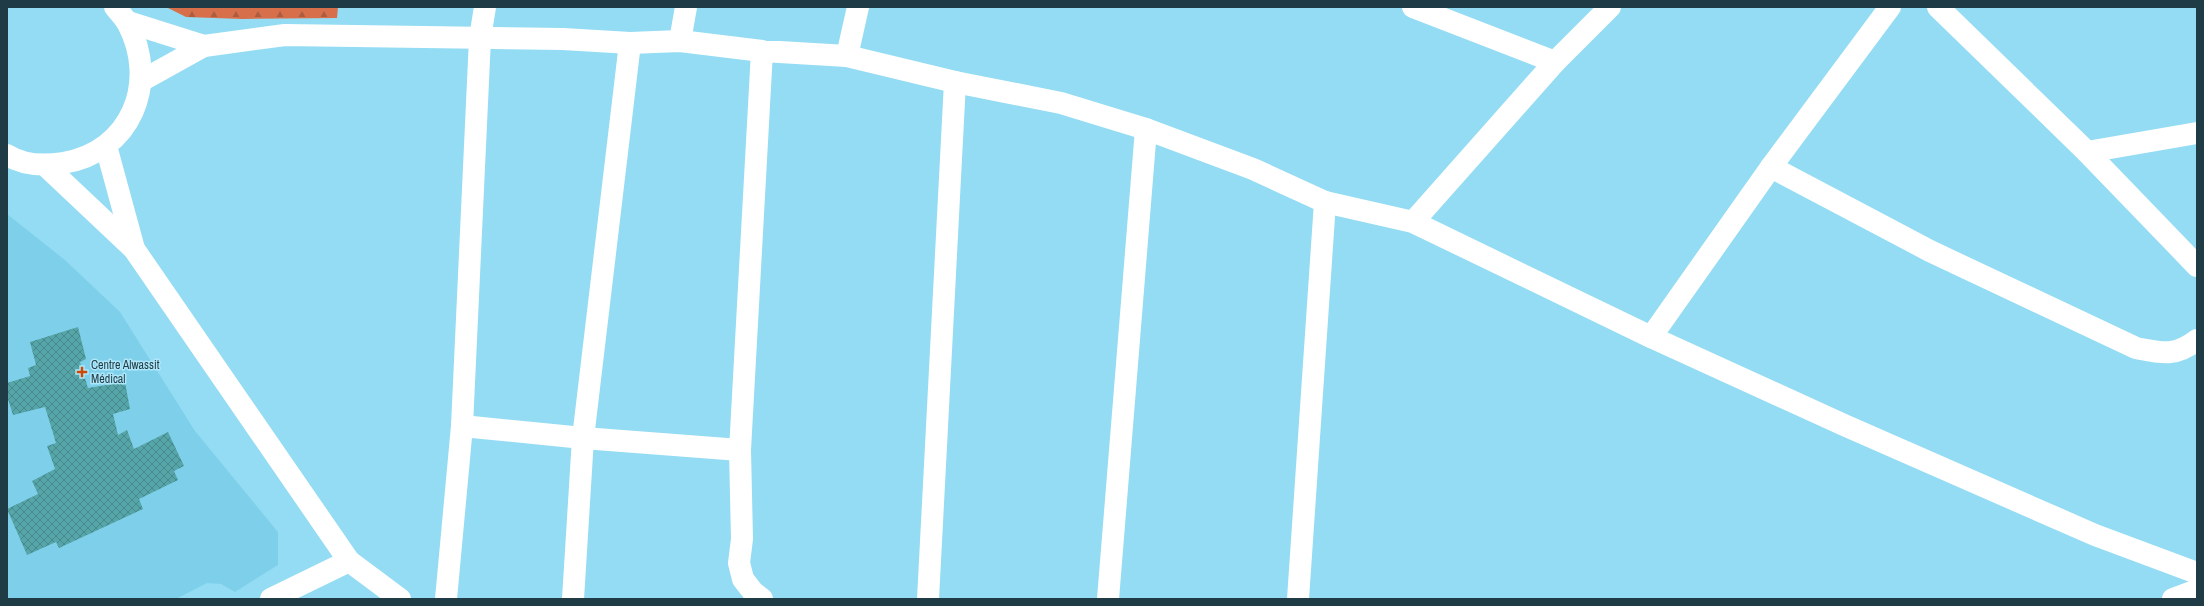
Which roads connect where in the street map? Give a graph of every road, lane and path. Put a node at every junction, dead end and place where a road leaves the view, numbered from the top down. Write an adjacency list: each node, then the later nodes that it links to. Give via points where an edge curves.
1 (485, 7): 9 (street)
2 (686, 7): 10 (street)
3 (858, 7): 14 (street)
4 (1413, 7): 15 (street)
5 (1610, 7): 15 (street)
6 (1890, 7): 24 (street)
7 (1938, 7): 21 (street)
8 (121, 15): 12 (street); 16 (street, via 139,50)
9 (480, 38): 11 (street); 12 (street, via 284,35); 31 (street)
10 (680, 41): 11 (street); 13 (street)
11 (630, 43): 32 (street)
12 (204, 46): 16 (street)
13 (762, 51): 14 (street); 33 (street)
14 (847, 56): 17 (street)
15 (1555, 62): 26 (street)
16 (141, 81): 20 (street, via 131,117)
17 (955, 82): 18 (street, via 1061,104); 42 (street)
18 (1146, 128): 25 (street, via 1253,169); 43 (street)
19 (2197, 133): 21 (street)
20 (106, 146): 23 (street, via 78,161); 27 (street)
21 (2087, 152): 28 (street)
22 (7, 155): 23 (street)
23 (46, 166): 27 (street)
24 (1771, 167): 29 (street); 30 (street, via 1930,251 2136,348 2166,353 2180,352)
25 (1325, 202): 26 (street); 44 (street)
26 (1413, 222): 29 (street)
27 (134, 249): 34 (street)
28 (2197, 266)
29 (1651, 337): 35 (street, via 2088,532)
30 (2197, 340)
31 (462, 426): 32 (street); 39 (street)
32 (583, 438): 33 (street); 40 (street)
33 (740, 450): 41 (street, via 740,571 747,585)
34 (349, 561): 37 (street); 38 (street)
35 (2197, 573)
36 (2197, 590): 45 (street)
37 (271, 599)
38 (400, 599)
39 (446, 599)
40 (573, 599)
41 (762, 599)
42 (928, 599)
43 (1108, 599)
44 (1298, 599)
45 (2172, 599)

